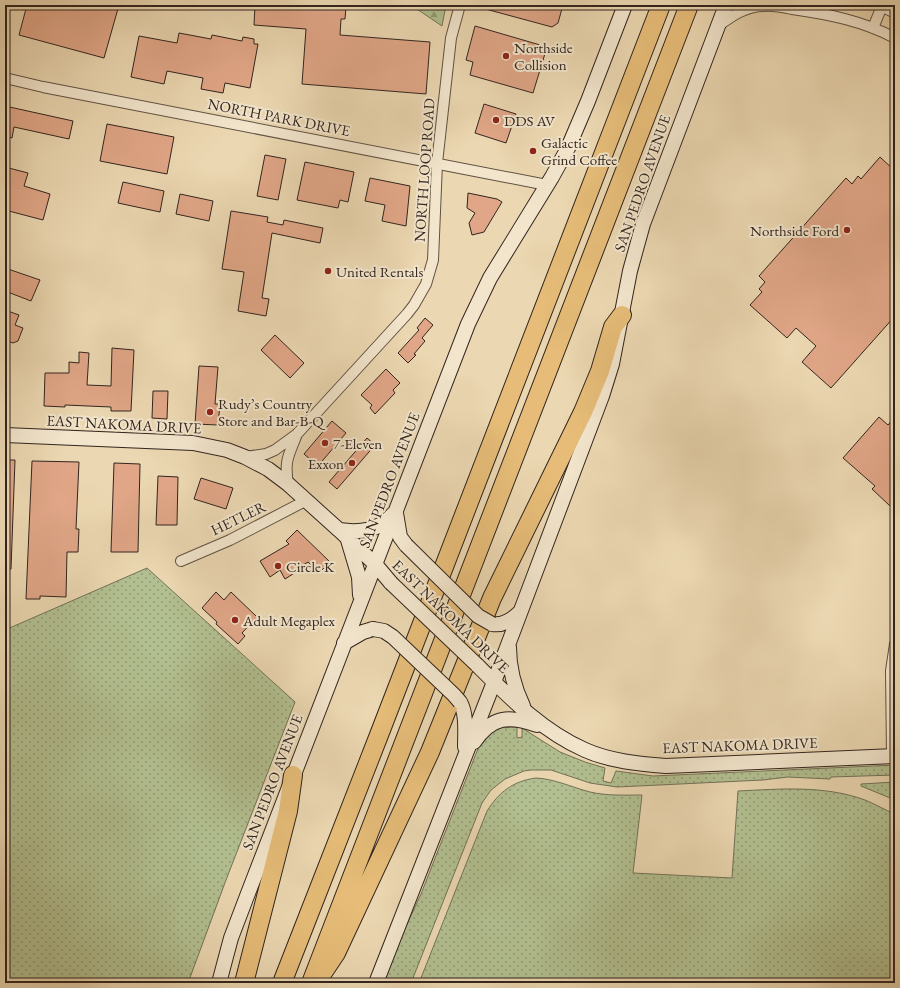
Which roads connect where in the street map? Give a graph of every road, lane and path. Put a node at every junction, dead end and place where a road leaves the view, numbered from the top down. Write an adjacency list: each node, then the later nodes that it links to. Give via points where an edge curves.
1 (460, 5): 12 (street, NORTH LOOP ROAD, via 451,38)
2 (625, 5): 13 (main road, SAN PEDRO AVENUE, via 581,119)
3 (661, 5): 37 (highway)
4 (689, 5): 38 (highway)
5 (726, 5): 8 (main road, SAN PEDRO AVENUE)
6 (880, 6): 7 (street); 9 (street)
7 (895, 13)
8 (718, 26): 9 (street, via 739,11 763,5 852,20); 14 (main road, SAN PEDRO AVENUE, via 648,208 634,255)
9 (873, 28): 10 (street)
10 (895, 38)
11 (5, 78): 12 (street, NORTH PARK DRIVE)
12 (437, 163): 13 (street, NORTH PARK DRIVE); 15 (street, NORTH LOOP ROAD, via 433,260 420,294 407,314)
13 (547, 185): 20 (main road, SAN PEDRO AVENUE, via 496,268 475,308)
14 (622, 315): 25 (main road, SAN PEDRO AVENUE, via 612,364 602,396); 39 (highway, via 613,327 600,371 583,412 492,598 418,778 336,953)
15 (297, 434): 17 (street, NORTH LOOP ROAD, via 266,454); 18 (street, NORTH LOOP ROAD, via 287,457)
16 (5, 435): 17 (main road, EAST NAKOMA DRIVE, via 193,443 227,450)
17 (245, 457): 18 (main road, EAST NAKOMA DRIVE)
18 (288, 484): 19 (main road, EAST NAKOMA DRIVE)
19 (307, 500): 21 (main road, EAST NAKOMA DRIVE); 22 (street, HETLER, via 230,540)
20 (396, 510): 21 (main road, via 383,524 372,529); 23 (main road, SAN PEDRO AVENUE); 25 (main road, bridge, via 398,531 406,545 478,616 499,625)
21 (343, 534): 23 (main road, EAST NAKOMA DRIVE); 24 (main road, via 357,566 360,581)
22 (181, 561)
23 (375, 564): 24 (main road, SAN PEDRO AVENUE); 29 (main road, EAST NAKOMA DRIVE, bridge, via 391,583)
24 (358, 608): 27 (main road, SAN PEDRO AVENUE)
25 (520, 612): 26 (main road, SAN PEDRO AVENUE)
26 (510, 638): 29 (main road, SAN PEDRO AVENUE); 30 (main road, via 511,671)
27 (344, 643): 32 (main road, bridge, via 373,629 384,631 394,637 460,702 464,715); 34 (main road, SAN PEDRO AVENUE)
28 (895, 644): 33 (street, via 891,671)
29 (494, 682): 30 (main road, EAST NAKOMA DRIVE); 32 (main road, SAN PEDRO AVENUE)
30 (526, 712): 31 (main road, EAST NAKOMA DRIVE)
31 (546, 728): 32 (main road, via 521,720 499,720 483,730); 33 (main road, EAST NAKOMA DRIVE, via 586,751 645,765)
32 (466, 754): 40 (main road, SAN PEDRO AVENUE)
33 (893, 756)
34 (293, 775): 35 (main road, SAN PEDRO AVENUE, via 238,921); 36 (highway, via 288,811)
35 (218, 983)
36 (244, 983)
37 (282, 983)
38 (311, 983)
39 (315, 983)
40 (376, 983)

